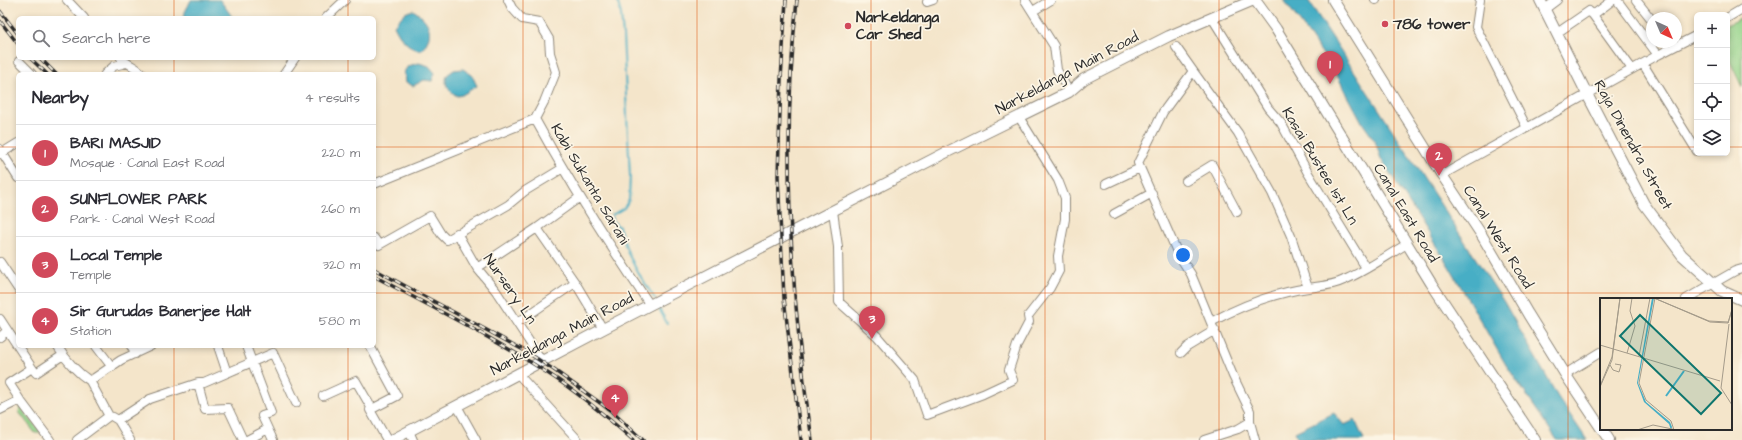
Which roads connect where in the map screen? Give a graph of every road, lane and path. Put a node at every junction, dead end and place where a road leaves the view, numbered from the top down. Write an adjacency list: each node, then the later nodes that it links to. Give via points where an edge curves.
1 (67, 0): 18 (street)
2 (345, 0): 19 (street)
3 (508, 0): 41 (street, Kabi Sukanta Sarani, via 522,19 539,22 549,39 556,72)
4 (1024, 0): 15 (street)
5 (1051, 0): 15 (street)
6 (1254, 0): 21 (main road, Narkeldanga Main Road); 61 (main road, Canal East Road, via 1276,29)
7 (1333, 0): 49 (main road, Canal West Road)
8 (1480, 0): 42 (street, via 1476,27)
9 (1557, 0): 13 (street)
10 (1613, 0): 17 (street)
11 (1617, 0): 27 (street)
12 (1636, 0): 16 (street)
13 (1542, 4): 22 (main road, Raja Dinendra Street)
14 (1742, 9): 20 (street)
15 (1032, 10): 38 (street, via 1054,46 1057,70)
16 (1646, 12)
17 (1594, 15): 22 (street, via 1589,11); 32 (street)
18 (82, 16)
19 (328, 16)
20 (1730, 16)
21 (1212, 18): 38 (main road, Narkeldanga Main Road, via 1169,36 1084,79); 64 (street, Kasai Bustee 1st Ln, via 1268,108 1281,123)
22 (1557, 33): 39 (main road, Raja Dinendra Street)
23 (1694, 36): 24 (street)
24 (1682, 41)
25 (1176, 47): 33 (street)
26 (1667, 48): 27 (street)
27 (1658, 55): 31 (street)
28 (294, 60): 37 (street)
29 (19, 61): 34 (street)
30 (124, 61): 35 (street); 36 (street)
31 (1643, 64): 32 (street); 44 (street)
32 (1632, 69): 39 (street)
33 (1193, 71): 47 (street, via 1164,112 1138,163); 69 (street, via 1238,133 1272,194 1291,236)
34 (30, 72)
35 (107, 72)
36 (141, 72)
37 (285, 72)
38 (1069, 92): 40 (main road, Narkeldanga Main Road)
39 (1587, 94): 42 (street); 67 (main road, Raja Dinendra Street, via 1644,204 1682,255)
40 (1019, 117): 55 (main road, Narkeldanga Main Road); 55 (street, via 1058,180 1065,198 1065,219 1058,256 1059,271 1050,288 1028,316 1029,322 1017,345 1009,370 1013,380 927,415 915,380 877,336 840,302 838,247)
41 (535, 119): 46 (street, Kabi Sukanta Sarani); 51 (street)
42 (1527, 128): 49 (street)
43 (16, 144): 45 (street)
44 (1694, 148)
45 (1, 152): 48 (street)
46 (563, 168): 54 (street, Kabi Sukanta Sarani); 59 (street, via 525,191 508,205)
47 (1140, 168): 52 (street); 53 (street)
48 (16, 175)
49 (1442, 175): 97 (main road, Canal West Road, via 1481,234)
50 (1186, 181): 56 (street, via 1212,165)
51 (376, 183)
52 (1106, 184)
53 (1152, 192): 57 (street); 74 (street)
54 (580, 197): 58 (street); 72 (street, Kabi Sukanta Sarani)
55 (833, 211): 72 (main road, Narkeldanga Main Road)
56 (1237, 212)
57 (1114, 214)
58 (538, 228): 63 (street); 66 (street)
59 (457, 233): 60 (street, via 447,240 430,216 379,245); 63 (street, Nursery Ln)
60 (376, 241)
61 (1407, 244): 64 (street); 125 (main road, Canal East Road)
62 (0, 262): 68 (street)
63 (477, 268): 75 (street, Nursery Ln)
64 (1366, 268): 69 (street, via 1344,280)
65 (1742, 268): 67 (street)
66 (575, 283): 75 (street); 76 (street)
67 (1713, 283): 70 (street); 71 (main road, Raja Dinendra Street, via 1722,291)
68 (16, 286)
69 (1308, 288): 74 (street, via 1260,300 1235,309)
70 (1688, 298)
71 (1742, 300)
72 (650, 305): 76 (main road, Narkeldanga Main Road)
73 (0, 319): 78 (street)
74 (1211, 322): 77 (street)
75 (517, 323): 91 (street, Nursery Ln)
76 (603, 329): 91 (main road, Narkeldanga Main Road)
77 (1215, 330): 88 (street); 108 (street, via 1250,410)
78 (8, 331): 79 (street); 80 (street)
79 (0, 336)
80 (16, 343)
81 (19, 348): 94 (street)
82 (58, 348): 90 (street)
83 (98, 348): 93 (street)
84 (219, 348): 95 (street)
85 (247, 348): 92 (street)
86 (371, 348): 104 (street, via 397,396)
87 (133, 350): 93 (street)
88 (1181, 353)
89 (1600, 353): 97 (street)
90 (63, 355): 94 (street, via 36,373); 98 (street)
91 (542, 361): 96 (main road, Narkeldanga Main Road)
92 (252, 362): 95 (street); 102 (street, via 273,353); 110 (street, via 271,413 262,416)
93 (112, 367): 98 (street)
94 (32, 368): 101 (street, via 9,383)
95 (227, 373): 99 (street)
96 (518, 374): 103 (main road, Narkeldanga Main Road); 122 (street)
97 (1565, 374): 109 (main road, Canal West Road)
98 (90, 381): 106 (street)
99 (198, 383): 107 (street, via 150,399); 116 (street, via 205,409 228,408)
100 (323, 396): 104 (street, via 356,381)
101 (20, 400): 105 (street); 113 (street)
102 (296, 403)
103 (457, 406): 112 (main road, Narkeldanga Main Road); 121 (street)
104 (372, 409): 119 (street, via 370,410)
105 (0, 410)
106 (109, 416): 107 (street); 114 (street)
107 (118, 420): 115 (street)
108 (1250, 422): 123 (street, via 1238,429); 124 (street)
109 (1600, 426)
110 (268, 429): 117 (street); 118 (street)
111 (1602, 430): 126 (main road, Canal West Road)
112 (411, 436): 120 (main road, Narkeldanga Main Road)
113 (50, 440)
114 (77, 440)
115 (130, 440)
116 (243, 440)
117 (247, 440)
118 (273, 440)
119 (386, 440)
120 (392, 440)
121 (476, 440)
122 (578, 440)
123 (1204, 440)
124 (1255, 440)
125 (1535, 440)
126 (1609, 440)

